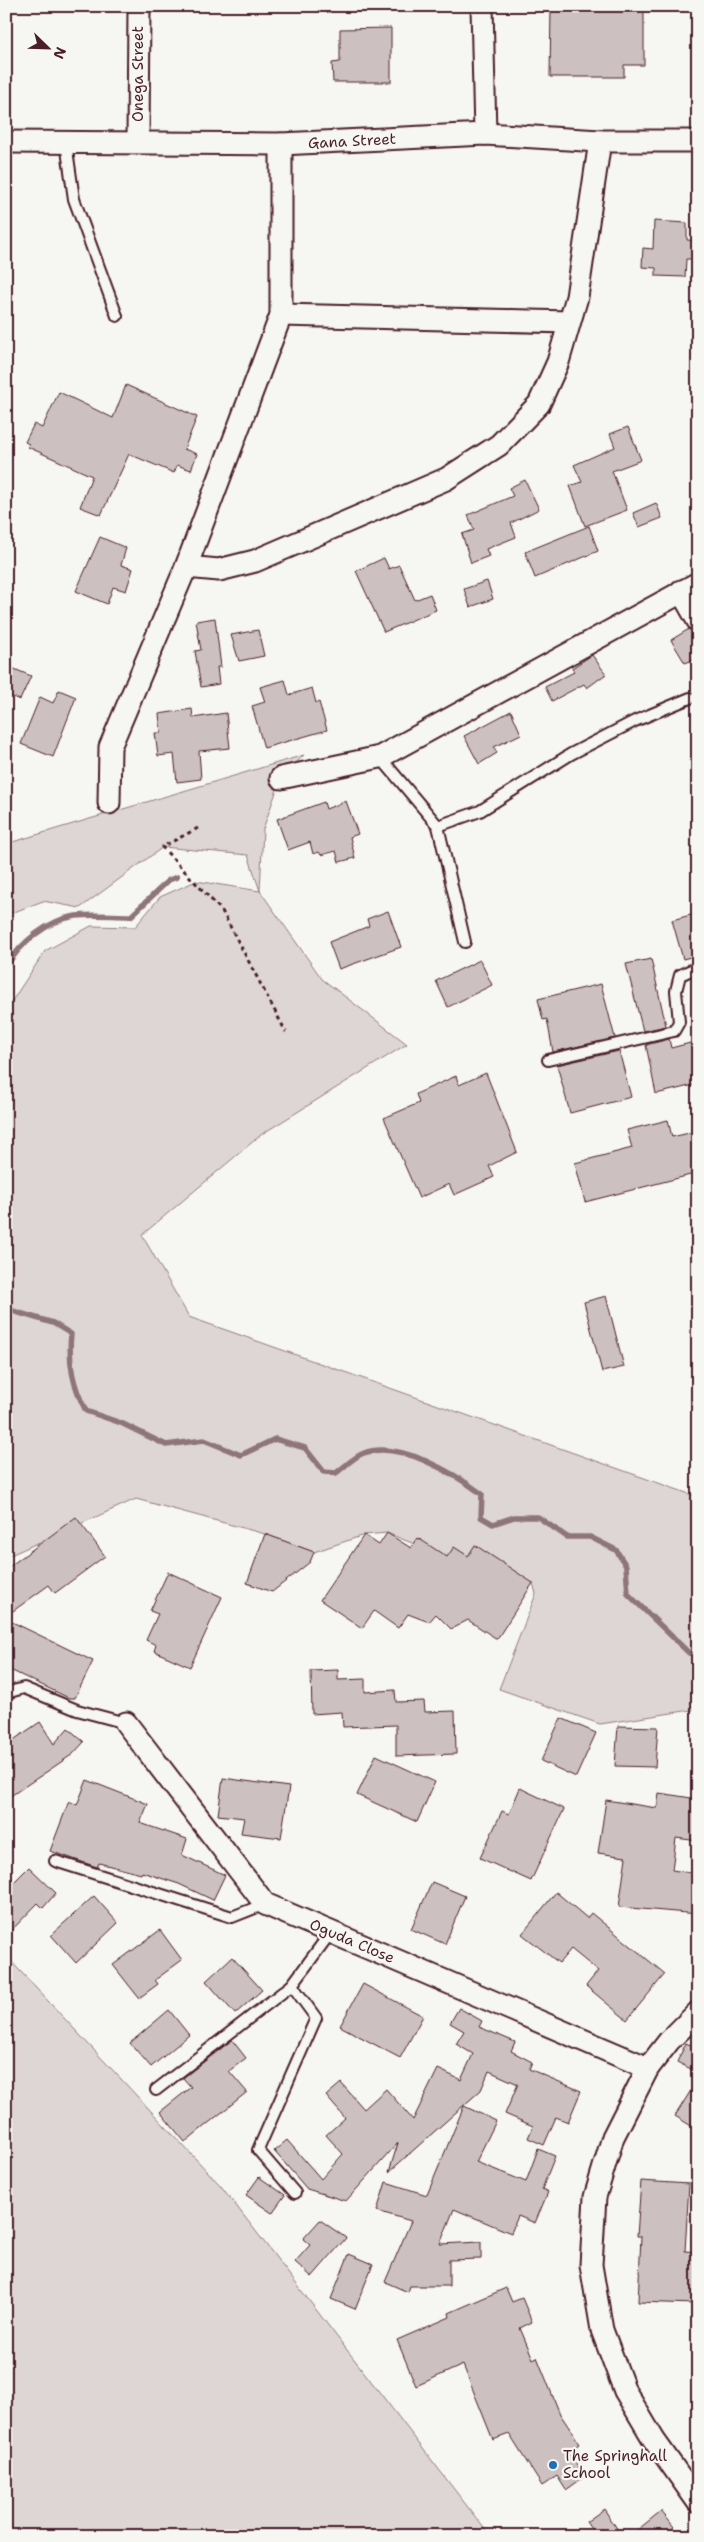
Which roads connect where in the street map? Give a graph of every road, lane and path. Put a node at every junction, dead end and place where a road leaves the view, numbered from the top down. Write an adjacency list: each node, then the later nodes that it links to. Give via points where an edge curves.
1 (139, 6): 4 (street, Onega Street)
2 (482, 6): 3 (street)
3 (485, 134): 5 (street, Gana Street); 9 (street, Gana Street)
4 (138, 141): 7 (street, Gana Street); 9 (street, Gana Street)
5 (600, 141): 8 (street, Gana Street); 12 (street, via 577,297)
6 (6, 142): 7 (street, Gana Street)
7 (66, 142): 11 (lane, via 74,199)
8 (698, 142)
9 (281, 144): 10 (street)
10 (281, 315): 12 (street); 13 (street)
11 (117, 316)
12 (569, 322): 13 (street, via 558,362 539,404 499,445 446,479 255,561 219,570)
13 (186, 567): 19 (street, via 110,747)
14 (690, 587): 15 (street); 17 (street)
15 (698, 621)
16 (690, 698): 20 (lane, via 635,721 571,754 480,811)
17 (380, 757): 18 (street); 20 (lane)
18 (282, 778)
19 (109, 804)
20 (438, 826): 22 (lane)
21 (198, 828): 24 (path, via 162,847 222,911)
22 (465, 942)
23 (698, 967): 25 (lane, via 680,975 676,991 679,1022 674,1031)
24 (286, 1032)
25 (548, 1060)
26 (6, 1693): 27 (lane, via 24,1688 77,1710)
27 (126, 1723): 29 (street, Oguda Close)
28 (55, 1862): 29 (lane, via 232,1917)
29 (266, 1904): 30 (street, Oguda Close)
30 (331, 1932): 31 (lane); 33 (street, Oguda Close)
31 (292, 1985): 34 (lane); 35 (lane, via 316,2018 258,2150)
32 (698, 2012): 33 (street)
33 (648, 2068): 36 (street, via 613,2137 595,2197 591,2264 602,2330 625,2390 654,2440)
34 (156, 2090)
35 (295, 2193)
36 (698, 2502)

